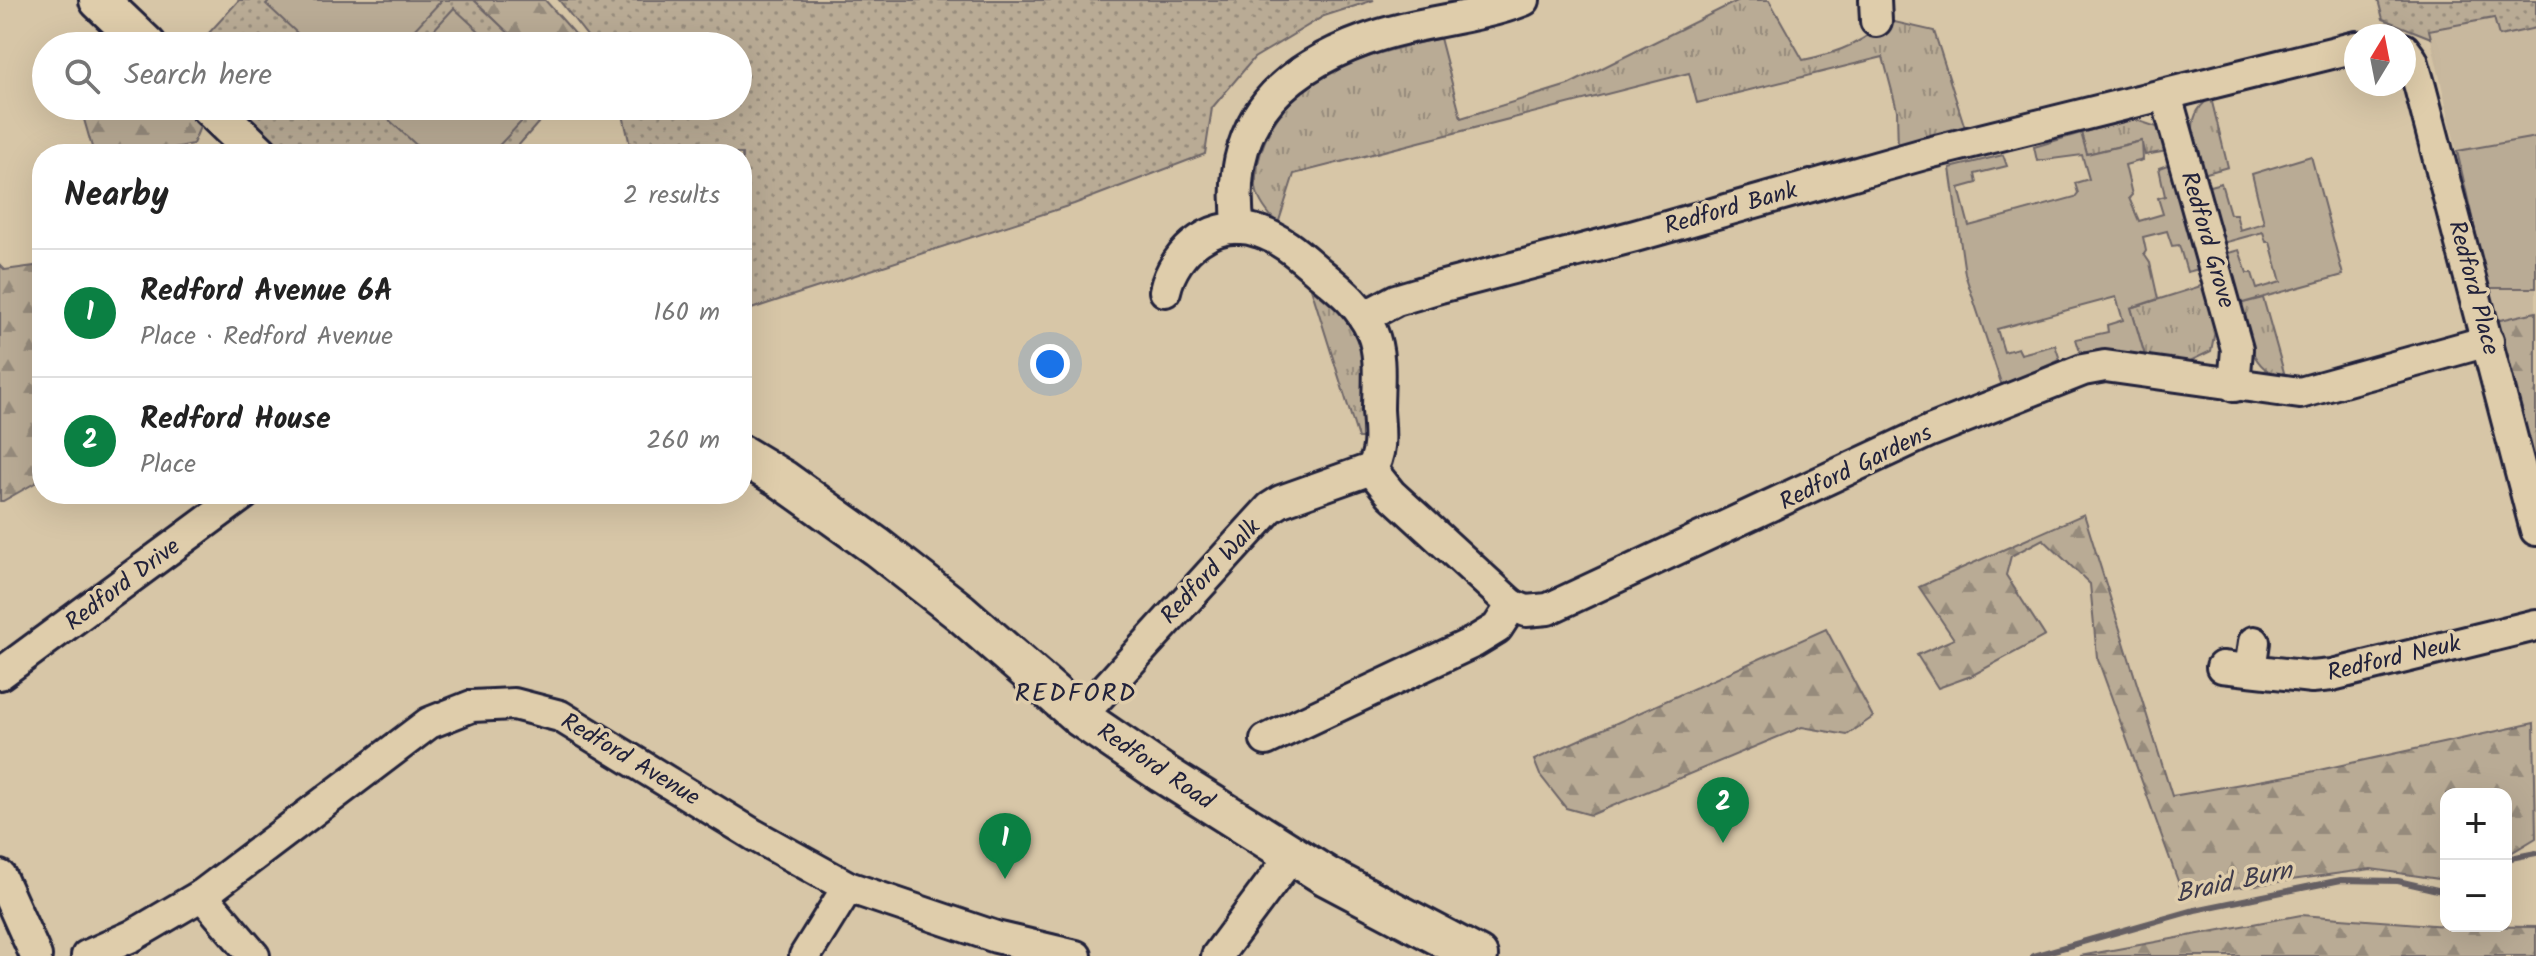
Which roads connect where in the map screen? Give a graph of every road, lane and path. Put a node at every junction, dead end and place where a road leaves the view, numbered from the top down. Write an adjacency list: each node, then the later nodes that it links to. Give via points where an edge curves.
1 (99, 0): 3 (main road)
2 (1524, 0): 9 (street, via 1366,39 1314,63 1282,88 1256,117 1241,146 1236,171)
3 (132, 32)
4 (2344, 50): 6 (street, Redford Bank)
5 (2416, 74): 12 (street, Redford Place)
6 (2166, 95): 11 (street, Redford Bank, via 1924,154 1440,287 1396,300); 13 (street, Redford Grove, via 2237,349)
7 (224, 120): 8 (main road)
8 (249, 144)
9 (1239, 228): 10 (street, via 1192,244 1169,272); 11 (street, via 1288,246)
10 (1165, 291)
11 (1364, 317): 15 (street, via 1377,350 1379,450)
12 (2488, 341): 13 (street, Redford Gardens, via 2300,393); 17 (street, Redford Place)
13 (2234, 386): 18 (street, Redford Gardens, via 2105,366 2083,370 1930,431 1548,609 1526,611)
14 (752, 461): 22 (main road, Redford Road, via 877,547)
15 (1371, 469): 18 (street, via 1391,494); 22 (street, Redford Walk, via 1270,508)
16 (230, 504): 21 (street, Redford Drive)
17 (2536, 530)
18 (1512, 605): 23 (street, via 1497,628 1474,642)
19 (2536, 625): 20 (street, Redford Neuk, via 2332,675 2312,677)
20 (2242, 660)
21 (0, 674)
22 (1080, 717): 24 (main road, Redford Road)
23 (1265, 739)
24 (1292, 855): 33 (street); 34 (main road, Redford Road)
25 (0, 876): 28 (street)
26 (848, 887): 27 (street, Redford Avenue, via 560,716 514,704 472,706 429,723); 31 (street); 32 (street, Redford Avenue, via 996,937)
27 (202, 895): 29 (street, Redford Avenue); 30 (street)
28 (36, 956)
29 (87, 956)
30 (254, 956)
31 (805, 956)
32 (1076, 956)
33 (1217, 956)
34 (1478, 956)

